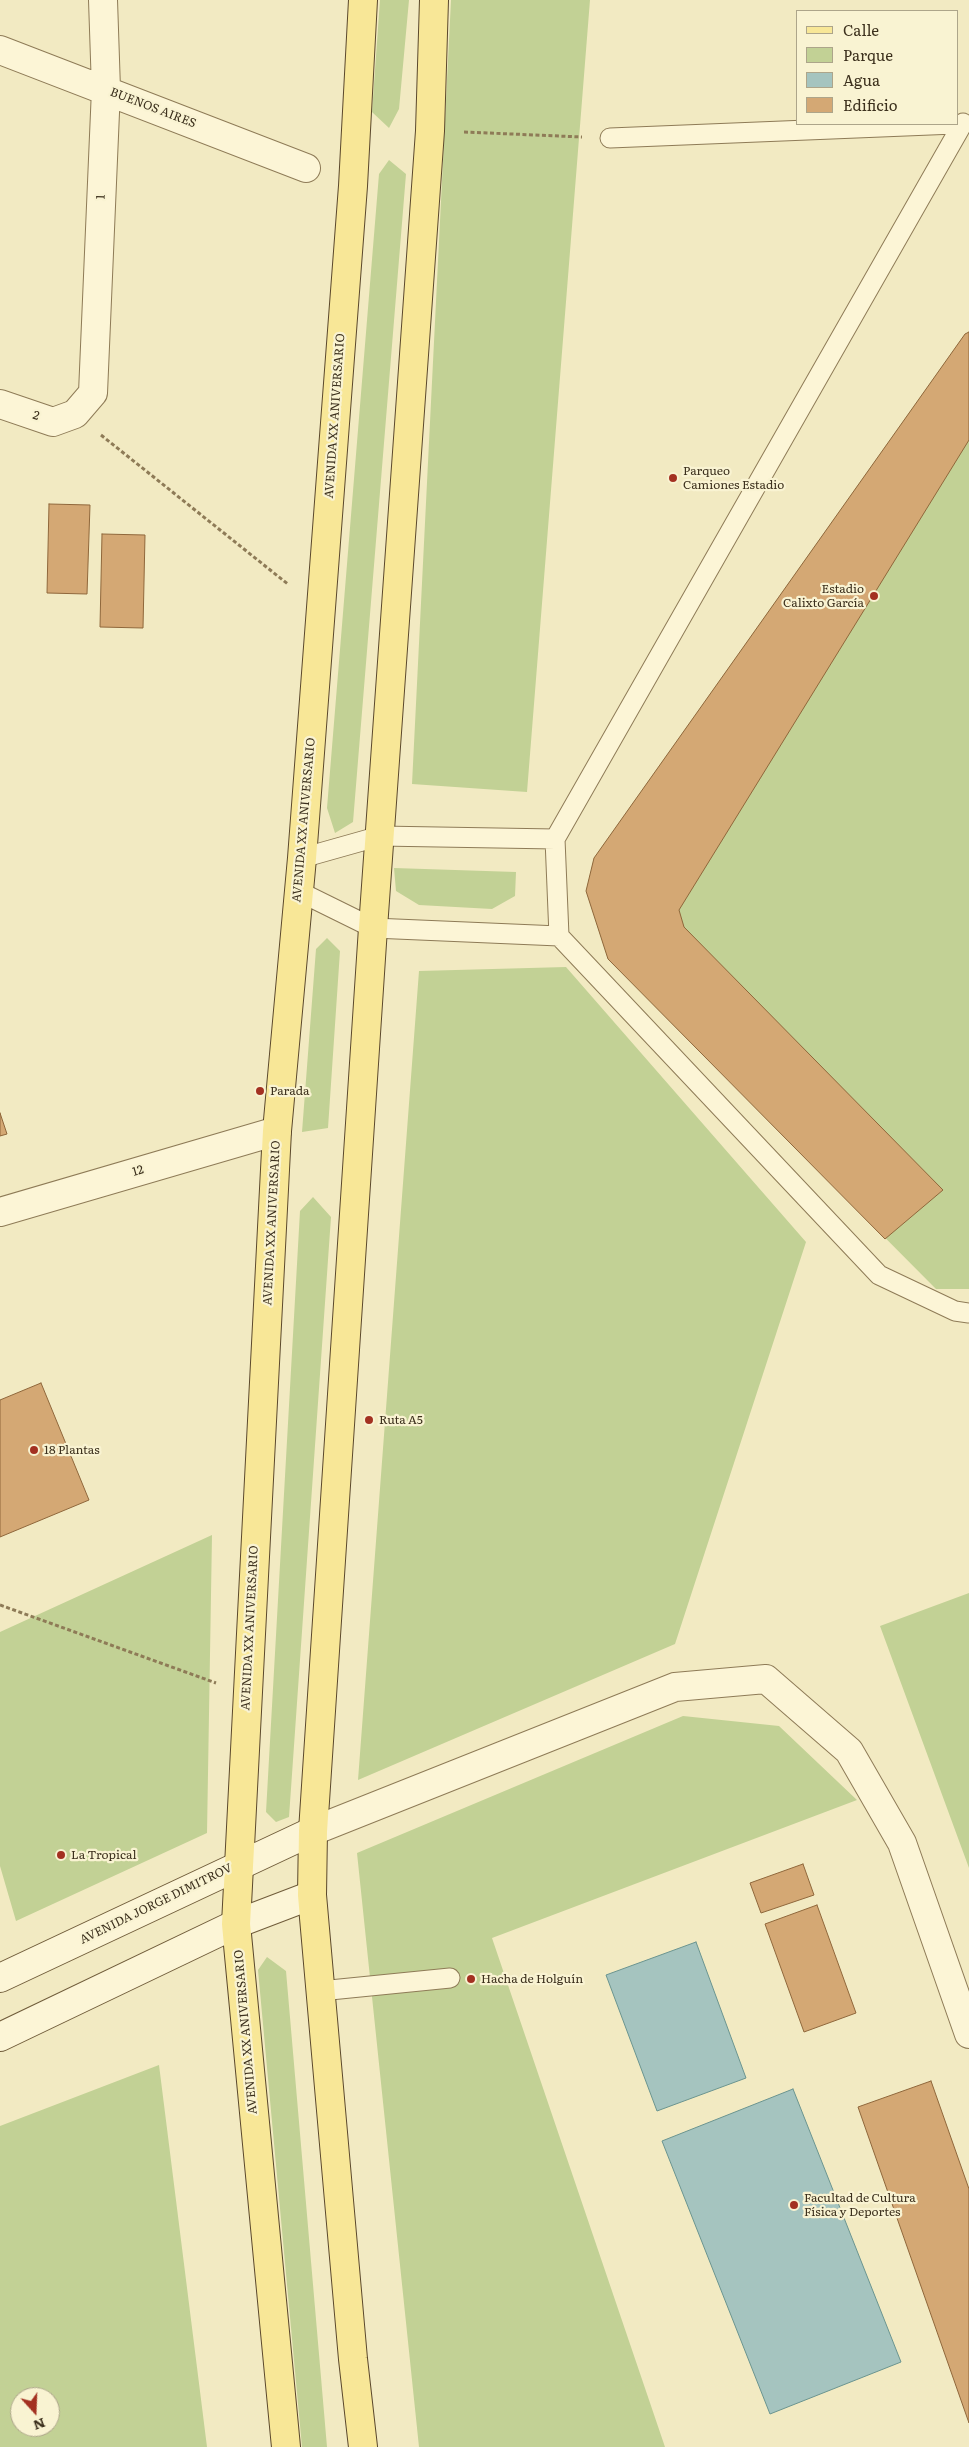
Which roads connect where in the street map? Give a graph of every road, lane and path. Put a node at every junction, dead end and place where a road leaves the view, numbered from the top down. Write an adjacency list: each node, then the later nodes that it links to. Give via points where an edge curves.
1 (103, 0): 5 (street, 1)
2 (363, 0): 13 (main road, AVENIDA XX ANIVERSARIO, via 357,130)
3 (434, 0): 8 (main road)
4 (0, 50): 5 (street, BUENOS AIRES)
5 (106, 89): 10 (street, BUENOS AIRES); 12 (street, 1, via 93,394)
6 (961, 123): 15 (lane)
7 (914, 125): 9 (lane)
8 (430, 131): 9 (path); 14 (main road)
9 (610, 138)
10 (306, 168)
11 (0, 404): 12 (street, 2, via 53,422)
12 (75, 414): 13 (path)
13 (320, 610): 16 (main road, AVENIDA XX ANIVERSARIO)
14 (380, 836): 15 (lane); 16 (lane); 18 (main road)
15 (555, 839): 19 (lane)
16 (302, 858): 17 (main road, AVENIDA XX ANIVERSARIO)
17 (298, 890): 18 (lane); 20 (main road, AVENIDA XX ANIVERSARIO)
18 (373, 928): 19 (lane); 25 (main road)
19 (559, 936): 22 (lane, via 879,1275 955,1311)
20 (277, 1131): 21 (street, 12); 24 (main road, AVENIDA XX ANIVERSARIO)
21 (0, 1212)
22 (969, 1313)
23 (0, 1605): 24 (path)
24 (247, 1695): 26 (main road, AVENIDA XX ANIVERSARIO)
25 (314, 1831): 26 (street, AVENIDA JORGE DIMITROV); 27 (main road); 32 (street, AVENIDA JORGE DIMITROV, via 675,1687 766,1679 849,1751 902,1843)
26 (238, 1864): 28 (main road, AVENIDA XX ANIVERSARIO); 29 (street, AVENIDA JORGE DIMITROV)
27 (312, 1895): 28 (street); 31 (main road)
28 (236, 1924): 33 (street); 34 (main road, AVENIDA XX ANIVERSARIO)
29 (0, 1978)
30 (450, 1978): 31 (lane)
31 (320, 1991): 35 (main road)
32 (969, 2034)
33 (0, 2037)
34 (286, 2447)
35 (363, 2447)

